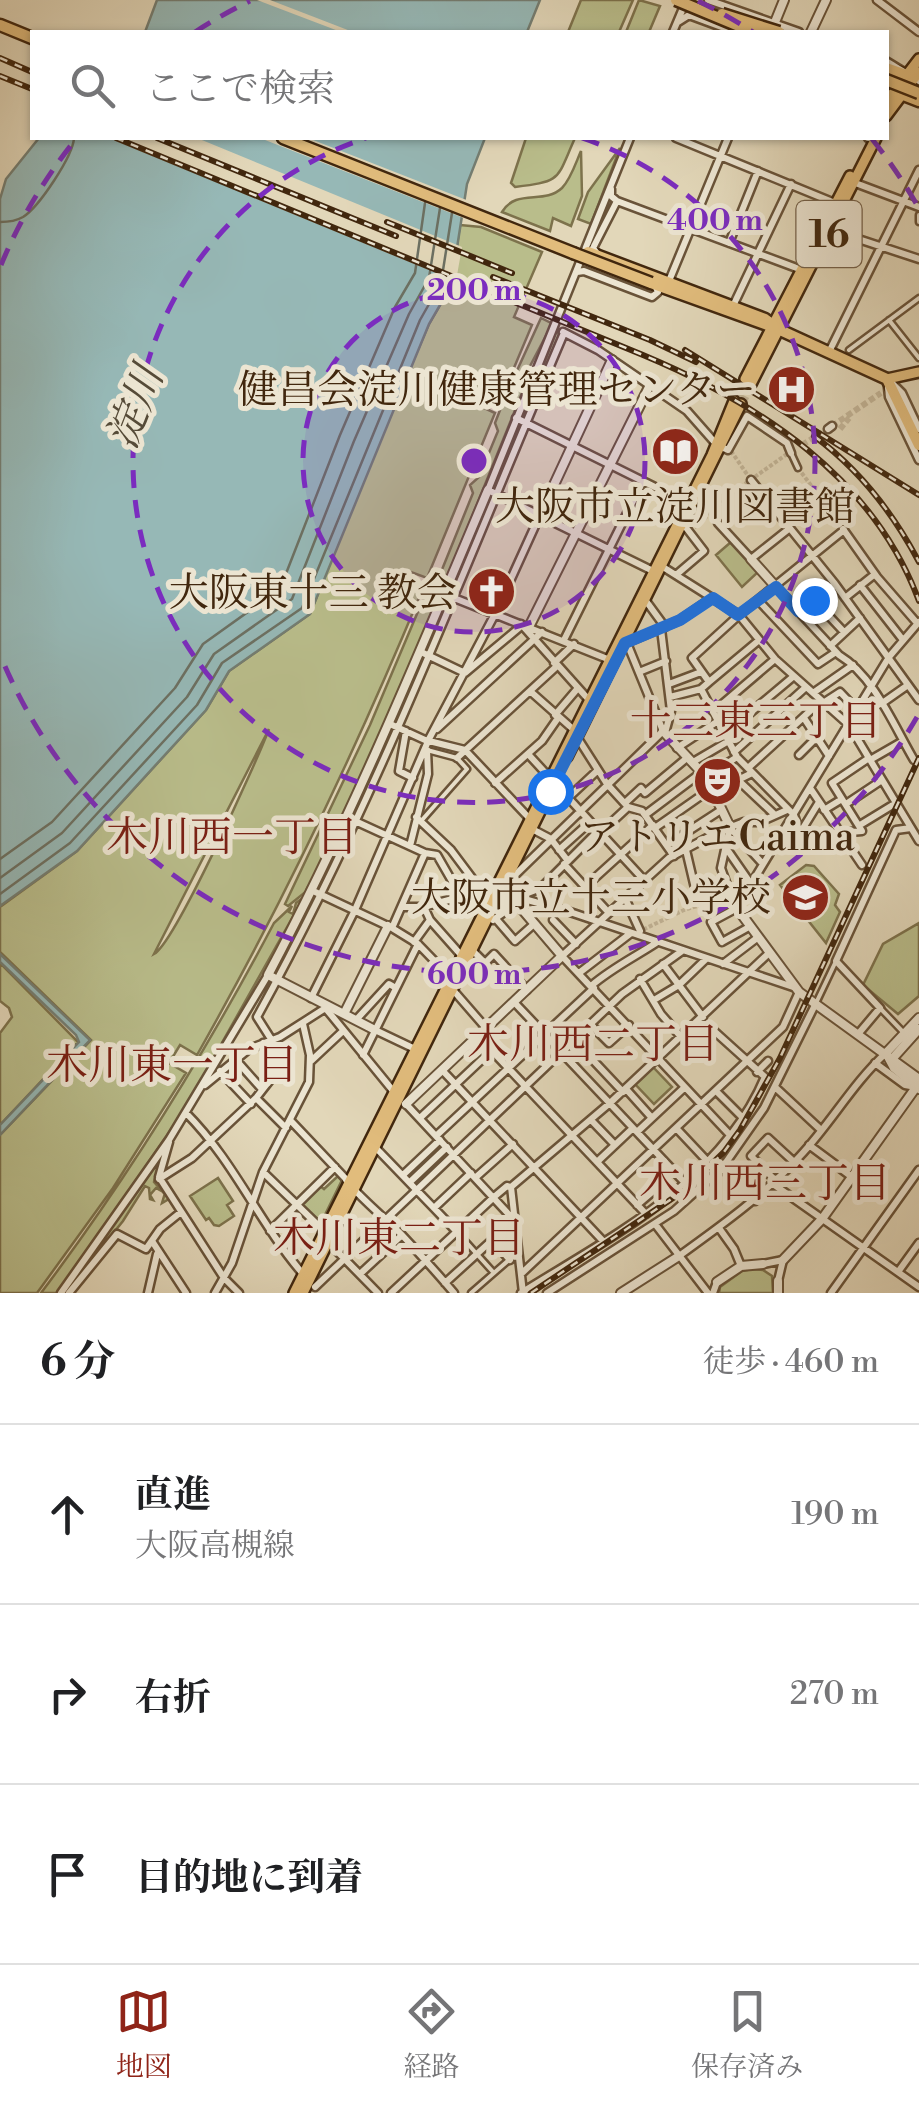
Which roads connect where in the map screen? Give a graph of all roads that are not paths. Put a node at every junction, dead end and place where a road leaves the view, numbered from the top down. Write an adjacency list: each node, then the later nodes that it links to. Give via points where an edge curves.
1 (740, 0): 7 (street)
2 (784, 0): 14 (street)
3 (826, 0): 15 (street)
4 (876, 0): 17 (street)
5 (684, 1): 6 (highway, bridge); 8 (street)
6 (704, 5): 7 (street); 13 (highway, bridge); 14 (highway, bridge)
7 (735, 10): 12 (street); 14 (street)
8 (678, 22): 10 (street); 11 (street, via 689,15)
9 (2, 26): 16 (highway)
10 (674, 30)
11 (728, 30)
12 (731, 30)
13 (749, 30)
14 (775, 30)
15 (812, 30)
16 (23, 32)
17 (919, 32)
18 (919, 59): 21 (main road)
19 (889, 73): 21 (highway, bridge)
20 (889, 73): 21 (highway)
21 (917, 87): 22 (highway); 22 (main road)
22 (894, 91)
23 (288, 140): 43 (highway)
24 (629, 140): 33 (street)
25 (681, 140): 28 (street)
26 (727, 140): 28 (street)
27 (869, 140): 31 (main road, 16)
28 (720, 155): 30 (street); 39 (street)
29 (919, 170): 34 (street)
30 (758, 171): 32 (street); 41 (street)
31 (851, 182): 34 (street); 36 (main road, 16); 40 (main road, 16)
32 (791, 184): 36 (street); 45 (street)
33 (612, 185): 35 (street); 38 (street)
34 (904, 201): 37 (street); 42 (street)
35 (616, 204): 38 (street, via 608,204); 39 (street); 44 (street)
36 (836, 204): 47 (main road, 16)
37 (919, 206)
38 (594, 227): 48 (street)
39 (690, 228): 41 (street); 49 (street)
40 (831, 230): 42 (street); 55 (main road, 16)
41 (729, 243): 45 (street)
42 (881, 246): 46 (street); 58 (street)
43 (571, 250): 44 (highway, bridge); 50 (highway, bridge)
44 (592, 253): 49 (highway)
45 (757, 253): 47 (street); 52 (street)
46 (919, 259)
47 (803, 271): 55 (main road, 16)
48 (576, 273): 50 (street, via 652,296 658,292); 54 (street)
49 (669, 281): 52 (highway)
50 (653, 284): 55 (highway)
51 (919, 298): 53 (street)
52 (733, 306): 55 (highway)
53 (888, 320): 57 (street); 59 (street)
54 (556, 325): 56 (street); 66 (street)
55 (777, 328): 58 (highway); 63 (main road, 16)
56 (564, 332): 60 (street); 67 (street)
57 (850, 350)
58 (829, 352): 62 (highway)
59 (919, 358)
60 (612, 360): 64 (street); 70 (street)
61 (919, 372): 62 (main road)
62 (887, 379): 68 (street, via 902,393); 69 (highway); 74 (street)
63 (748, 382)
64 (649, 387): 71 (street, via 686,411); 75 (street)
65 (738, 403): 71 (main road)
66 (516, 418): 67 (street); 79 (street)
67 (526, 423): 70 (street); 80 (street)
68 (919, 429)
69 (919, 445)
70 (572, 446): 75 (street); 82 (street)
71 (719, 446): 73 (street, via 728,450 747,416 787,443); 81 (main road); 84 (main road)
72 (799, 447): 73 (street)
73 (789, 454): 76 (street)
74 (919, 460)
75 (611, 465): 78 (street); 86 (street)
76 (798, 468)
77 (751, 480): 85 (street)
78 (643, 481): 81 (street); 87 (street)
79 (488, 490): 80 (street); 96 (street)
80 (498, 494): 82 (street); 97 (street)
81 (687, 502): 90 (main road)
82 (540, 514): 86 (street); 104 (street)
83 (718, 523): 89 (street)
84 (686, 526): 90 (main road); 92 (street, via 704,550)
85 (790, 528): 88 (street); 89 (street)
86 (577, 532): 87 (street); 108 (street)
87 (610, 548): 90 (street); 112 (street)
88 (813, 557): 91 (street, via 844,529); 93 (street); 95 (street)
89 (751, 560): 95 (street)
90 (658, 569): 92 (street); 102 (main road); 116 (main road)
91 (875, 574): 94 (street); 107 (street)
92 (676, 575): 98 (street)
93 (835, 584): 99 (street); 101 (street)
94 (860, 585): 99 (street); 113 (street)
95 (776, 587): 100 (street); 103 (street)
96 (444, 594): 97 (street); 119 (street)
97 (455, 598): 104 (street); 119 (street)
98 (713, 598): 105 (street); 109 (street)
99 (845, 598): 106 (street)
100 (758, 600): 105 (street); 118 (street, via 818,664)
101 (814, 600): 103 (street); 111 (street)
102 (646, 601): 109 (street); 116 (main road)
103 (798, 611): 118 (street)
104 (495, 614): 108 (street); 128 (street)
105 (738, 615): 115 (street); 127 (street, via 692,658)
106 (860, 618): 111 (street); 120 (street)
107 (918, 622): 113 (street)
108 (524, 626): 110 (street); 114 (street); 128 (street)
109 (663, 628): 116 (street); 123 (street)
110 (542, 632): 112 (street); 114 (street)
111 (844, 632): 118 (street)
112 (564, 640): 117 (street)
113 (903, 640): 120 (street)
114 (533, 641): 124 (street); 152 (street)
115 (758, 641): 121 (street); 130 (street)
116 (622, 642): 122 (main road); 126 (street)
117 (574, 644): 122 (street); 124 (street)
118 (833, 649): 125 (street)
119 (426, 654): 128 (street); 149 (street); 151 (street)
120 (889, 657): 132 (street); 135 (street)
121 (775, 659): 129 (street); 145 (street)
122 (612, 661): 140 (main road); 154 (main road)
123 (666, 661): 126 (street); 131 (street)
124 (555, 664): 134 (street); 137 (street)
125 (853, 665): 135 (street); 138 (street)
126 (639, 672): 153 (street)
127 (702, 672): 130 (street); 131 (street)
128 (466, 673): 152 (street)
129 (794, 676): 133 (street); 156 (street)
130 (709, 682): 136 (street)
131 (668, 684): 139 (street)
132 (908, 685): 141 (street); 143 (street)
133 (806, 687): 138 (street); 163 (street)
134 (578, 688): 140 (street); 146 (street)
135 (870, 688): 143 (street); 144 (street)
136 (701, 689): 139 (street); 145 (street)
137 (530, 691): 146 (street); 161 (street)
138 (813, 693): 142 (street)
139 (670, 697): 153 (street)
140 (589, 700): 154 (main road)
141 (919, 700)
142 (822, 702): 144 (street, via 840,692); 147 (street); 150 (street)
143 (881, 704): 158 (street)
144 (858, 710): 150 (street)
145 (713, 712): 148 (street)
146 (557, 716): 154 (street); 162 (street)
147 (804, 718): 155 (street); 171 (street)
148 (718, 721): 156 (street); 159 (street)
149 (390, 724): 151 (street); 191 (street)
150 (849, 725): 165 (street); 167 (street)
151 (403, 730): 157 (street); 173 (street, via 399,771); 193 (street)
152 (434, 731): 157 (street)
153 (664, 732): 159 (street); 177 (street)
154 (576, 733): 170 (street); 175 (main road)
155 (817, 737): 164 (street); 165 (street)
156 (726, 738): 163 (street); 168 (street)
157 (429, 740): 160 (street); 161 (street)
158 (903, 741): 167 (street); 169 (street)
159 (677, 748): 168 (street)
160 (426, 750): 166 (street); 173 (street); 192 (street)
161 (465, 750): 166 (street); 176 (street)
162 (528, 754): 175 (street); 176 (street)
163 (735, 754): 171 (street); 172 (street)
164 (799, 755)
165 (829, 756): 179 (street)
166 (457, 758): 192 (street, via 467,769)
167 (870, 759): 174 (street); 181 (street, via 832,782)
168 (690, 760): 172 (street); 184 (street)
169 (914, 760)
170 (598, 770): 177 (street); 180 (street)
171 (750, 771): 188 (street); 190 (street, via 738,780)
172 (704, 774): 178 (street); 189 (street)
173 (413, 778): 203 (street)
174 (882, 780): 181 (street); 183 (street)
175 (552, 781): 180 (street); 195 (main road)
176 (494, 783): 195 (street)
177 (607, 784): 184 (street); 185 (street)
178 (712, 788): 186 (street); 197 (street)
179 (810, 788): 182 (street); 188 (street)
180 (568, 798): 185 (street)
181 (844, 801): 187 (street); 196 (street)
182 (819, 802): 187 (street); 202 (street)
183 (896, 802): 196 (street); 199 (street)
184 (626, 805): 189 (street); 201 (street)
185 (579, 810): 194 (street); 204 (street)
186 (720, 810): 198 (street); 207 (street)
187 (824, 810): 200 (street)
188 (791, 812): 190 (street); 202 (street); 217 (street)
189 (645, 815): 197 (street)
190 (775, 815): 198 (street)
191 (348, 818): 193 (street); 223 (street)
192 (419, 818): 208 (street); 226 (street)
193 (358, 822): 203 (street); 224 (street)
194 (590, 822): 201 (street); 211 (street)
195 (531, 824): 204 (street); 219 (main road); 226 (main road)
196 (860, 825): 200 (street, via 862,830)
197 (654, 826): 207 (street); 214 (street)
198 (730, 828): 209 (street); 212 (street); 217 (street)
199 (911, 828): 206 (street); 253 (street, via 896,830)
200 (838, 831): 202 (street); 205 (street)
201 (599, 832): 214 (street); 216 (street)
202 (800, 833)
203 (387, 835): 208 (street); 232 (street)
204 (551, 838): 211 (street); 219 (street)
205 (844, 840): 210 (street); 218 (street)
206 (919, 840)
207 (667, 845): 215 (street)
208 (410, 846): 213 (street)
209 (725, 848): 221 (street); 229 (street, via 721,868)
210 (832, 849)
211 (559, 850): 216 (street)
212 (686, 850): 215 (street); 228 (street)
213 (425, 853): 225 (street, via 436,855); 230 (street)
214 (620, 855): 220 (street); 222 (street)
215 (674, 856): 220 (street)
216 (566, 862): 222 (street); 226 (street, via 541,888)
217 (763, 864): 221 (street)
218 (862, 865)
219 (511, 872): 226 (main road)
220 (644, 880): 227 (street)
221 (751, 884): 229 (street)
222 (586, 886): 233 (street)
223 (311, 890): 224 (street); 258 (street)
224 (323, 895): 232 (street); 261 (street)
225 (460, 895): 226 (street); 231 (street)
226 (503, 895): 234 (street); 237 (street); 238 (main road); 239 (street); 250 (main road)
227 (625, 898): 233 (street); 242 (street)
228 (698, 902)
229 (736, 906): 241 (street); 241 (street, via 711,922 722,942)
230 (402, 907): 231 (street); 240 (street)
231 (424, 907): 235 (street)
232 (354, 910): 240 (street); 268 (street)
233 (610, 912): 237 (street)
234 (496, 919): 238 (street); 239 (street, via 516,941)
235 (430, 920): 245 (street); 250 (street)
236 (553, 920): 246 (street)
237 (599, 923): 242 (street); 246 (street)
238 (484, 924): 247 (main road)
239 (534, 924): 251 (street)
240 (390, 927): 245 (street); 275 (street)
241 (750, 927): 243 (street)
242 (636, 932): 244 (street); 257 (street)
243 (758, 938): 249 (street); 255 (street)
244 (658, 942): 248 (street); 263 (street)
245 (416, 943): 259 (street); 264 (street)
246 (576, 944): 251 (street)
247 (472, 950): 265 (main road); 266 (street, via 485,963 494,954)
248 (682, 951): 252 (street); 254 (street)
249 (770, 953): 256 (street); 267 (street)
250 (461, 954): 259 (main road)
251 (562, 956): 257 (street); 266 (street)
252 (707, 958): 255 (street); 262 (street)
253 (836, 961): 271 (street); 274 (street)
254 (663, 964): 260 (street); 262 (street)
255 (722, 964): 256 (street)
256 (748, 972): 267 (street); 276 (street)
257 (579, 973): 263 (street)
258 (268, 974): 261 (street); 297 (street)
259 (450, 977): 265 (street); 295 (main road)
260 (640, 979): 269 (street); 272 (street)
261 (277, 980): 268 (street); 293 (street, via 257,1017)
262 (680, 985): 269 (street); 276 (street)
263 (592, 987): 272 (street); 288 (street)
264 (396, 988): 278 (street, via 389,984); 283 (street)
265 (453, 990): 282 (street); 321 (main road)
266 (526, 990): 270 (street)
267 (798, 990): 271 (street); 306 (street, via 783,1027)
268 (311, 998): 273 (street)
269 (654, 1000): 291 (street)
270 (514, 1002): 282 (street); 288 (street)
271 (815, 1005): 287 (street); 315 (street)
272 (610, 1006): 280 (street); 281 (street)
273 (327, 1008): 275 (street); 279 (street); 285 (street)
274 (880, 1008): 287 (street); 289 (street)
275 (344, 1014): 278 (street)
276 (702, 1017): 291 (street)
277 (919, 1018): 289 (street)
278 (356, 1020): 283 (street)
279 (303, 1024): 293 (street); 305 (street)
280 (591, 1025): 281 (street, via 609,1044); 292 (street)
281 (628, 1025): 302 (street)
282 (486, 1028): 290 (street)
283 (375, 1030): 295 (street); 299 (street)
284 (713, 1030): 306 (street)
285 (343, 1031): 299 (street); 305 (street)
286 (918, 1032): 301 (street)
287 (859, 1033): 301 (street)
288 (545, 1034): 298 (street); 308 (street)
289 (904, 1034): 301 (street)
290 (478, 1036): 296 (street); 309 (street)
291 (681, 1037): 294 (street)
292 (575, 1040): 298 (street); 319 (street)
293 (267, 1041): 303 (street); 317 (street, via 282,1066)
294 (672, 1046): 300 (street); 302 (street)
295 (414, 1049): 321 (main road)
296 (492, 1050): 308 (street); 312 (street)
297 (223, 1051): 311 (street); 316 (street)
298 (563, 1052): 314 (street); 324 (street)
299 (363, 1054): 321 (street)
300 (679, 1055)
301 (889, 1056): 307 (street); 313 (street)
302 (658, 1059): 318 (street); 319 (street)
303 (236, 1060): 311 (street); 317 (street)
304 (768, 1061): 310 (street)
305 (310, 1062): 332 (street, via 309,1082)
306 (747, 1064): 310 (street); 320 (street)
307 (875, 1064): 313 (street); 335 (street)
308 (508, 1068): 314 (street); 323 (street)
309 (442, 1070): 312 (street); 321 (street)
310 (757, 1072): 329 (street, via 763,1082)
311 (221, 1073): 316 (street); 322 (street)
312 (455, 1084): 323 (street); 327 (street)
313 (918, 1085): 357 (street)
314 (526, 1087): 331 (street); 337 (street)
315 (775, 1087): 335 (street); 353 (street)
316 (201, 1088): 326 (street)
317 (261, 1088): 322 (street)
318 (685, 1088): 325 (street); 328 (street)
319 (624, 1090): 324 (street); 328 (street)
320 (717, 1092): 325 (street); 329 (street)
321 (399, 1097): 327 (street); 344 (main road); 363 (main road)
322 (253, 1101): 332 (street); 340 (street)
323 (472, 1102): 331 (street); 338 (street)
324 (610, 1103): 330 (street); 334 (street)
325 (702, 1106): 333 (street); 336 (street)
326 (186, 1113): 339 (street); 340 (street)
327 (420, 1118): 338 (street)
328 (652, 1118): 334 (street)
329 (743, 1118): 336 (street)
330 (592, 1120): 337 (street); 342 (street)
331 (490, 1122): 341 (street); 347 (street)
332 (288, 1124): 351 (street); 355 (street)
333 (677, 1129): 346 (street); 349 (street)
334 (635, 1130): 342 (street); 346 (street)
335 (822, 1130): 343 (street)
336 (730, 1135): 349 (street)
337 (573, 1136): 348 (street); 352 (street)
338 (438, 1138): 345 (street); 358 (street)
339 (169, 1140): 359 (street); 414 (street)
340 (211, 1142): 359 (street); 368 (street)
341 (512, 1144): 352 (street); 356 (street)
342 (616, 1145): 348 (street)
343 (809, 1145): 350 (street); 357 (street)
344 (374, 1147): 358 (street); 363 (main road)
345 (446, 1147): 347 (street); 358 (street)
346 (654, 1150): 361 (street); 362 (street)
347 (454, 1155): 356 (street); 365 (street)
348 (597, 1162): 361 (street)
349 (708, 1162): 362 (street)
350 (794, 1162): 360 (street); 360 (street, via 768,1138 750,1156)
351 (335, 1167): 363 (street); 371 (street)
352 (534, 1168): 364 (street); 375 (street)
353 (722, 1168): 369 (street); 379 (street)
354 (919, 1170): 389 (street)
355 (263, 1172): 368 (street); 371 (street)
356 (473, 1176): 366 (street); 372 (street)
357 (852, 1177): 378 (street)
358 (407, 1178): 365 (street)
359 (160, 1179): 373 (street)
360 (774, 1182): 369 (street); 378 (street)
361 (617, 1184): 370 (street); 375 (street)
362 (686, 1184): 367 (street)
363 (351, 1186): 376 (street); 384 (main road)
364 (511, 1187): 366 (street); 377 (street)
365 (417, 1189): 372 (street); 376 (street)
366 (494, 1197): 377 (street); 382 (street)
367 (668, 1198): 370 (street, via 658,1187); 374 (street)
368 (253, 1200): 381 (street); 404 (street)
369 (755, 1201): 380 (street)
370 (638, 1205): 374 (street)
371 (296, 1206): 381 (street); 384 (street)
372 (434, 1208): 382 (street)
373 (181, 1212): 385 (street); 404 (street)
374 (646, 1214): 387 (street)
375 (580, 1217): 387 (street); 403 (street)
376 (385, 1218): 383 (street); 394 (street)
377 (514, 1220): 386 (street); 391 (street)
378 (822, 1220): 389 (street); 396 (street)
379 (655, 1224): 393 (street); 412 (street)
380 (719, 1228): 393 (street); 399 (street)
381 (270, 1230): 408 (street)
382 (457, 1232): 392 (street); 397 (street)
383 (402, 1235): 397 (street); 401 (street)
384 (326, 1237): 394 (street); 408 (main road)
385 (152, 1240): 390 (street); 409 (street, via 146,1249 117,1234)
386 (492, 1240): 392 (street); 395 (street)
387 (603, 1242): 426 (street)
388 (919, 1242): 400 (street)
389 (862, 1248): 400 (street); 429 (street)
390 (158, 1252): 417 (street); 418 (street)
391 (518, 1252): 395 (street); 403 (street)
392 (476, 1254): 402 (street); 407 (street)
393 (679, 1256): 413 (street); 427 (street)
394 (345, 1258): 401 (street); 408 (street)
395 (510, 1260): 402 (street)
396 (783, 1260): 398 (street); 405 (street)
397 (426, 1261): 407 (street); 424 (street)
398 (762, 1264): 399 (street); 405 (street)
399 (741, 1266): 406 (street)
400 (898, 1272): 410 (street)
401 (360, 1274): 423 (street)
402 (494, 1274): 425 (street)
403 (521, 1274): 426 (street)
404 (224, 1278): 419 (street); 420 (street)
405 (778, 1281): 428 (street)
406 (718, 1282): 413 (street)
407 (446, 1283): 411 (street)
408 (312, 1284): 421 (main road); 422 (main road)
409 (76, 1286): 415 (street); 416 (street)
410 (919, 1287)
411 (452, 1292)
412 (550, 1292)
413 (706, 1292)
414 (61, 1293)
415 (69, 1293)
416 (83, 1293)
417 (148, 1293)
418 (186, 1293)
419 (215, 1293)
420 (239, 1293)
421 (294, 1293)
422 (302, 1293)
423 (378, 1293)
424 (391, 1293)
425 (471, 1293)
426 (522, 1293)
427 (623, 1293)
428 (778, 1293)
429 (832, 1293)

